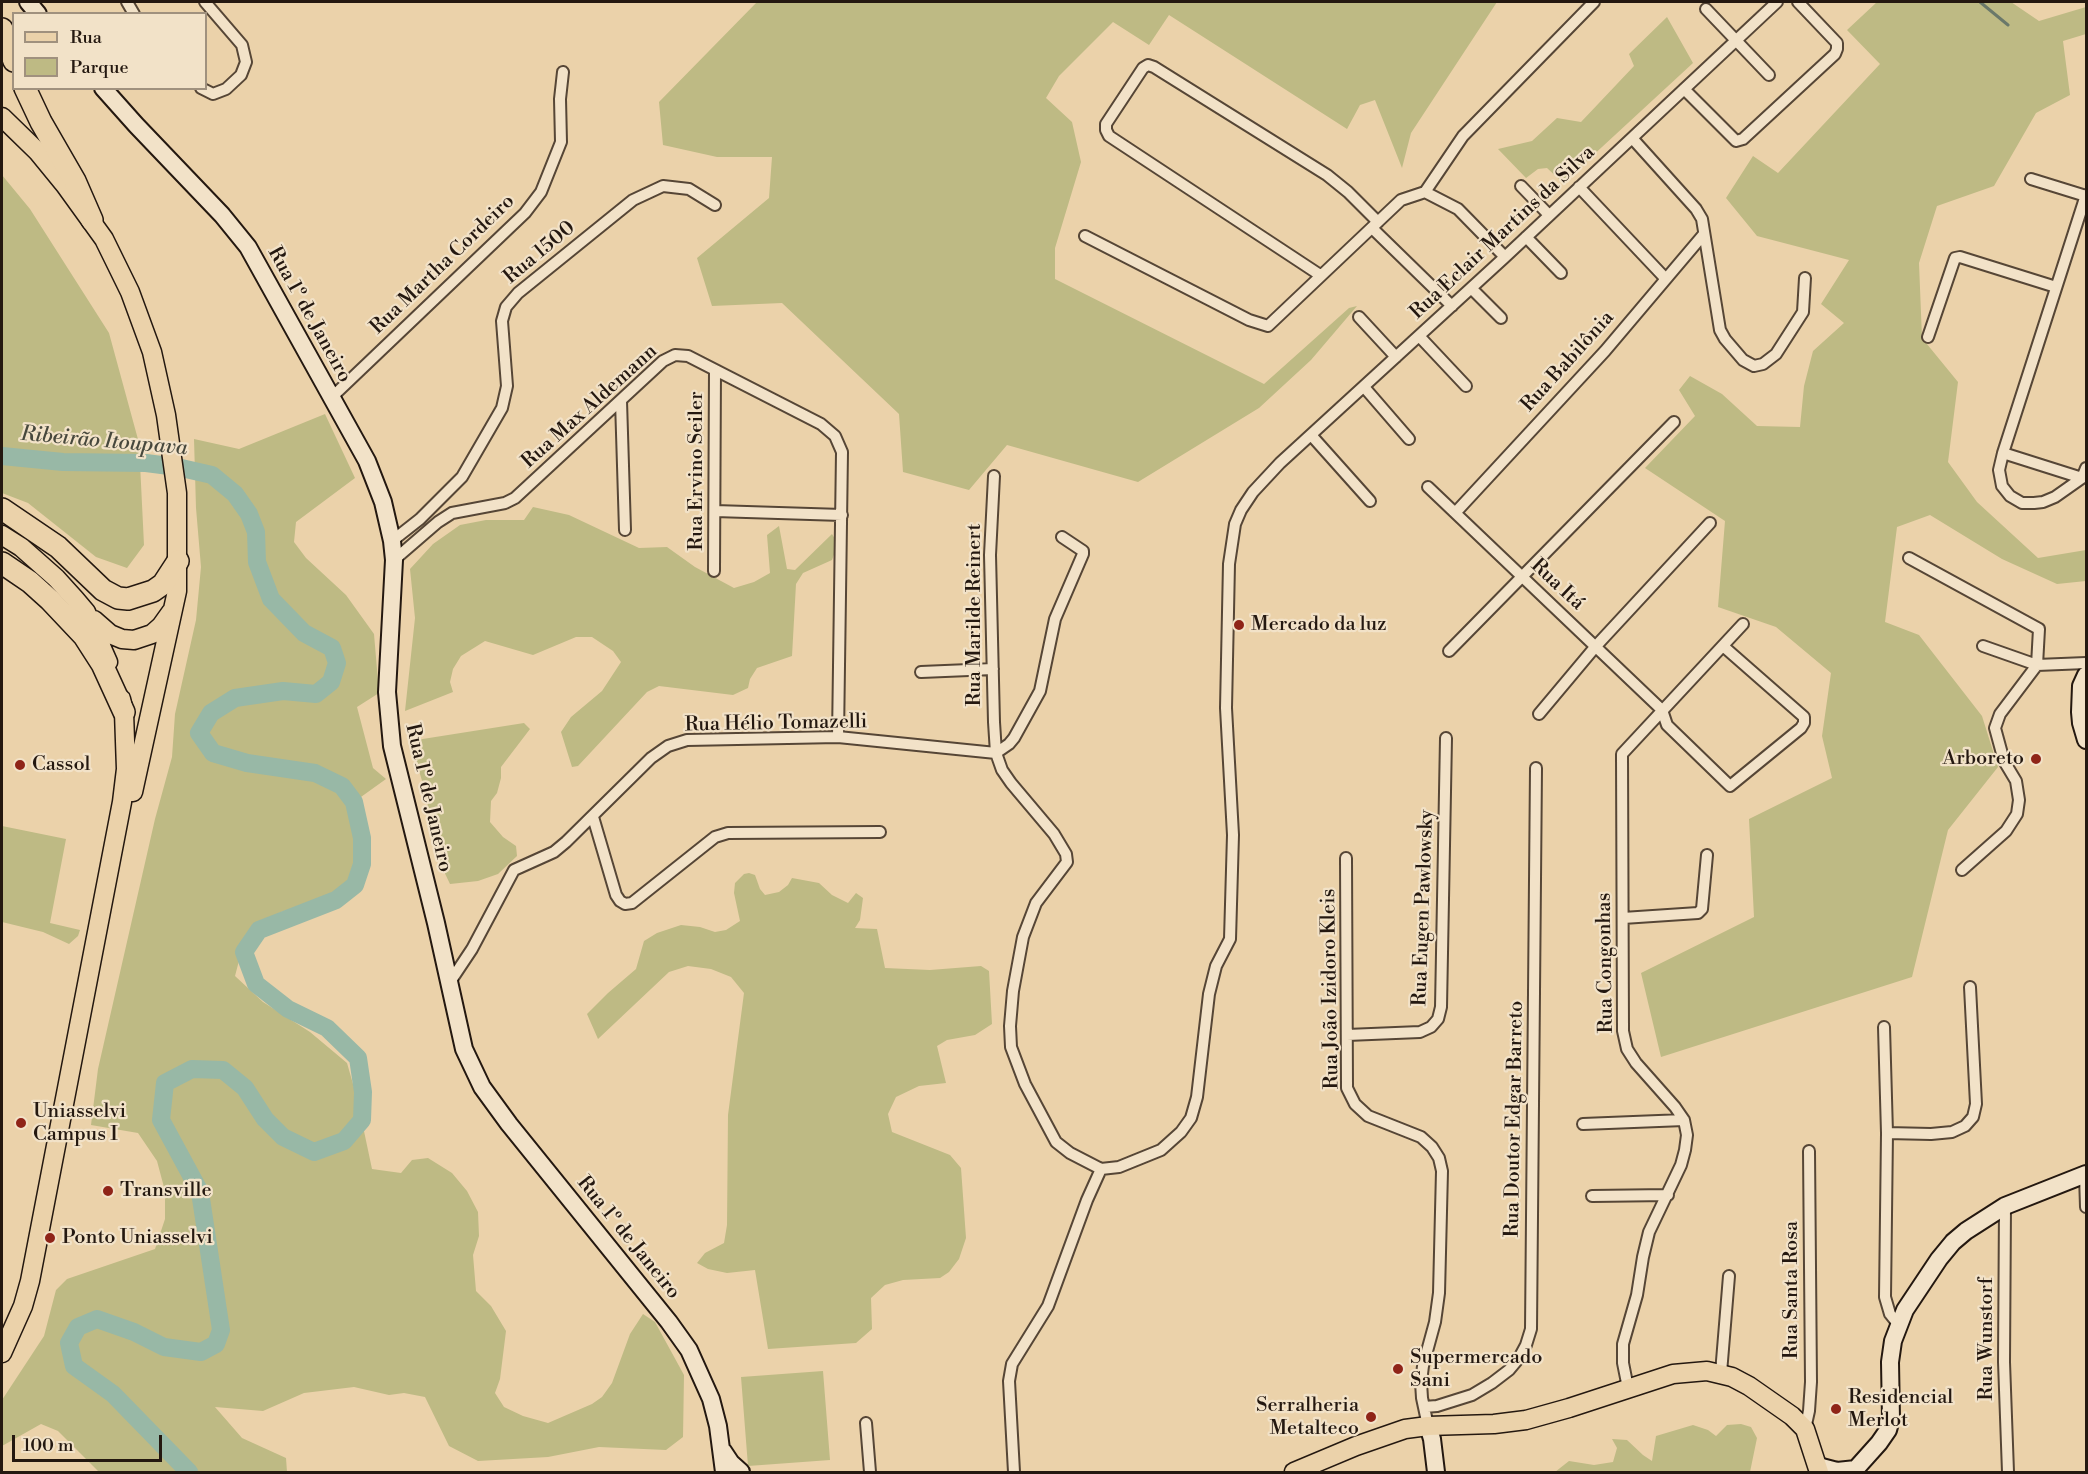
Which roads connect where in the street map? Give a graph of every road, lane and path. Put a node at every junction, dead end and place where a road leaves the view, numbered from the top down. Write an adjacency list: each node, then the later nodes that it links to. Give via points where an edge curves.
1 (205, 2): 14 (street, via 242,45 246,62 241,75 226,89 213,94)
2 (1594, 2): 20 (street, via 1462,136)
3 (1777, 2): 7 (street, Rua Eclair Martins da Silva)
4 (1798, 2): 11 (street, via 1837,43 1837,49 1743,140 1736,141)
5 (1706, 9): 7 (street)
6 (2, 29): 8 (highway)
7 (1736, 40): 10 (street); 11 (street, Rua Eclair Martins da Silva)
8 (12, 56)
9 (563, 72): 45 (street, Rua Martha Cordeiro, via 561,141 541,192 525,213)
10 (1769, 75)
11 (1684, 89): 16 (street, Rua Eclair Martins da Silva)
12 (26, 90): 24 (highway)
13 (105, 90): 45 (street, Rua 1º de Janeiro, via 248,247)
14 (205, 90)
15 (2, 117): 24 (main road, via 38,152)
16 (1632, 138): 19 (street, Rua Eclair Martins da Silva); 26 (street, via 1696,209)
17 (2031, 179): 21 (street)
18 (1521, 186): 23 (street)
19 (1579, 187): 23 (street, Rua Eclair Martins da Silva); 32 (street)
20 (1425, 192): 25 (street, via 1401,200); 29 (street, via 1458,208)
21 (2086, 195): 34 (street)
22 (715, 205): 63 (street, Rua 1500, via 689,189 663,186 633,200 518,293 506,307 502,321 507,386 502,408 462,477)
23 (1549, 215): 28 (street, Rua Eclair Martins da Silva)
24 (92, 220): 66 (main road, via 130,292 152,352 177,493)
25 (1375, 225): 31 (street); 31 (street, via 1348,192 1327,175 1154,67 1143,68 1106,124 1109,136); 36 (street)
26 (1704, 234): 32 (street, Rua Babilônia); 33 (street, via 1720,330 1743,360 1754,366 1776,354 1803,312)
27 (1085, 236): 31 (street, via 1249,320 1268,326)
28 (1526, 237): 29 (street, Rua Eclair Martins da Silva); 30 (street)
29 (1505, 257): 35 (street, Rua Eclair Martins da Silva)
30 (1561, 273)
31 (1320, 275)
32 (1665, 278): 57 (street, Rua Babilônia, via 1605,351)
33 (1805, 278)
34 (2056, 287): 40 (street, via 1955,258); 50 (street)
35 (1471, 288): 36 (street, Rua Eclair Martins da Silva); 38 (street)
36 (1452, 306): 39 (street, Rua Eclair Martins da Silva)
37 (1359, 317): 41 (street)
38 (1501, 318)
39 (1419, 336): 41 (street, Rua Eclair Martins da Silva); 43 (street)
40 (1928, 337)
41 (1396, 357): 44 (street, Rua Eclair Martins da Silva)
42 (715, 370): 46 (street, Rua Max Aldemann, via 688,356 675,355); 56 (street, Rua Ervino Seiler); 58 (street, Rua Max Aldemann, via 821,424 835,436 842,452)
43 (1466, 386)
44 (1364, 387): 48 (street, Rua Eclair Martins da Silva); 49 (street)
45 (331, 398): 63 (street, Rua 1º de Janeiro, via 367,461 383,502)
46 (621, 401): 60 (street); 65 (street, Rua Max Aldemann, via 515,498 452,513)
47 (1674, 422): 69 (street)
48 (1311, 435): 54 (street); 105 (street, Rua Eclair Martins da Silva, via 1253,492 1235,524 1229,564 1226,708 1233,835 1230,939 1216,966 1209,994 1191,1118 1182,1132 1161,1150 1119,1167)
49 (1409, 439)
50 (2003, 453): 51 (street); 51 (street, via 2001,486 2022,503 2043,502)
51 (2084, 473)
52 (994, 476): 79 (street, Rua Marilde Reinert, via 990,555)
53 (1428, 487): 57 (street, Rua Itá)
54 (1370, 501)
55 (2, 508): 66 (highway, via 58,547 103,590 118,598 153,591 167,579)
56 (715, 512): 58 (street); 68 (street, Rua Ervino Seiler)
57 (1456, 512): 69 (street, Rua Itá)
58 (842, 515): 85 (street, Rua Max Aldemann)
59 (1710, 523): 73 (street)
60 (625, 530)
61 (2, 535): 71 (main road, via 56,578)
62 (1062, 537): 88 (street, via 1083,554 1055,619 1040,691 1010,744)
63 (392, 541): 65 (street, Rua 1º de Janeiro)
64 (1909, 558): 78 (street, via 2036,626)
65 (394, 560): 97 (street, Rua 1º de Janeiro, via 387,692 392,746)
66 (178, 561): 70 (main road)
67 (2, 563): 83 (highway, via 30,582 84,636)
68 (714, 571)
69 (1523, 577): 73 (street, Rua Itá); 76 (street)
70 (175, 605): 71 (main road, via 152,634 134,640 110,634); 95 (main road, via 131,803)
71 (86, 612): 83 (main road, via 113,673)
72 (1743, 624): 74 (street, Rua Congonhas)
73 (1596, 646): 82 (street, Rua Itá); 84 (street)
74 (1723, 646): 82 (street, Rua Congonhas); 82 (street, Rua Itá, via 1804,717 1801,728 1730,786 1667,725)
75 (1983, 646): 78 (street)
76 (1449, 651)
77 (2086, 663): 78 (street)
78 (2037, 665): 94 (street, via 2000,714 1995,728 2004,761 2016,781 2017,814 2006,831)
79 (993, 669): 80 (street); 88 (street, Rua Marilde Reinert)
80 (921, 672)
81 (2086, 675): 87 (street, via 2081,686 2080,712)
82 (1662, 710): 96 (street, Rua Congonhas, via 1622,754)
83 (124, 712): 95 (main road, via 126,770)
84 (1539, 714)
85 (838, 737): 88 (street, Rua Hélio Tomazelli); 90 (street, Rua Hélio Tomazelli, via 687,740 668,746)
86 (1446, 738): 100 (street, Rua Eugen Pawlowsky, via 1442,1007 1431,1027 1420,1032)
87 (2086, 740)
88 (996, 753): 105 (street, via 1011,783 1054,834 1067,862 1036,903 1023,938 1013,991 1011,1047 1025,1084 1056,1142)
89 (1536, 768): 116 (street, Rua Doutor Edgar Barreto, via 1531,1329 1519,1358 1492,1383 1472,1395)
90 (593, 817): 91 (street, via 616,895 625,904 632,903 715,837 729,833); 97 (street, Rua Hélio Tomazelli, via 554,852 514,870 472,949)
91 (880, 832)
92 (1707, 855): 96 (street, via 1702,909 1698,913)
93 (1346, 858): 100 (street, Rua João Izidoro Kleis)
94 (1962, 870)
95 (107, 880): 113 (main road, via 30,1281)
96 (1623, 918): 101 (street, Rua Congonhas, via 1623,1031 1627,1049)
97 (450, 981): 120 (street, Rua 1º de Janeiro, via 464,1049 482,1087 689,1350 711,1399)
98 (1970, 987): 103 (street, via 1976,1104 1973,1117 1952,1132)
99 (1884, 1027): 103 (street)
100 (1347, 1035): 116 (street, Rua João Izidoro Kleis, via 1347,1088 1355,1104 1368,1116 1421,1137 1439,1158 1442,1171 1439,1293 1423,1366)
101 (1684, 1120): 102 (street); 107 (street, via 1686,1150)
102 (1583, 1124)
103 (1887, 1133): 112 (street, via 1885,1297)
104 (1809, 1151): 119 (street, Rua Santa Rosa, via 1811,1382)
105 (1101, 1169): 126 (street, via 1048,1306 1012,1364 1009,1381)
106 (2086, 1175): 109 (street); 110 (street)
107 (1668, 1195): 108 (street); 115 (street, via 1649,1232 1638,1295 1623,1344)
108 (1592, 1196)
109 (2005, 1206): 112 (street, via 1953,1242); 129 (street, Rua Wunstorf)
110 (2086, 1207)
111 (1729, 1276): 114 (street)
112 (1898, 1324): 122 (street, via 1890,1362 1888,1430)
113 (2, 1353)
114 (1721, 1373): 115 (main road, via 1683,1373); 119 (main road, via 1749,1386)
115 (1628, 1388): 118 (main road, via 1526,1420)
116 (1424, 1407): 118 (street, Rua João Izidoro Kleis)
117 (866, 1423): 125 (street)
118 (1428, 1426): 127 (main road, via 1385,1435); 128 (street)
119 (1805, 1429): 121 (main road)
120 (722, 1450): 123 (street, Rua 1º de Janeiro); 124 (street, Rua 1º de Janeiro)
121 (1818, 1469): 122 (street)
122 (1854, 1471)
123 (724, 1473)
124 (741, 1473)
125 (870, 1473)
126 (1014, 1473)
127 (1294, 1473)
128 (1436, 1473)
129 (2008, 1473)

